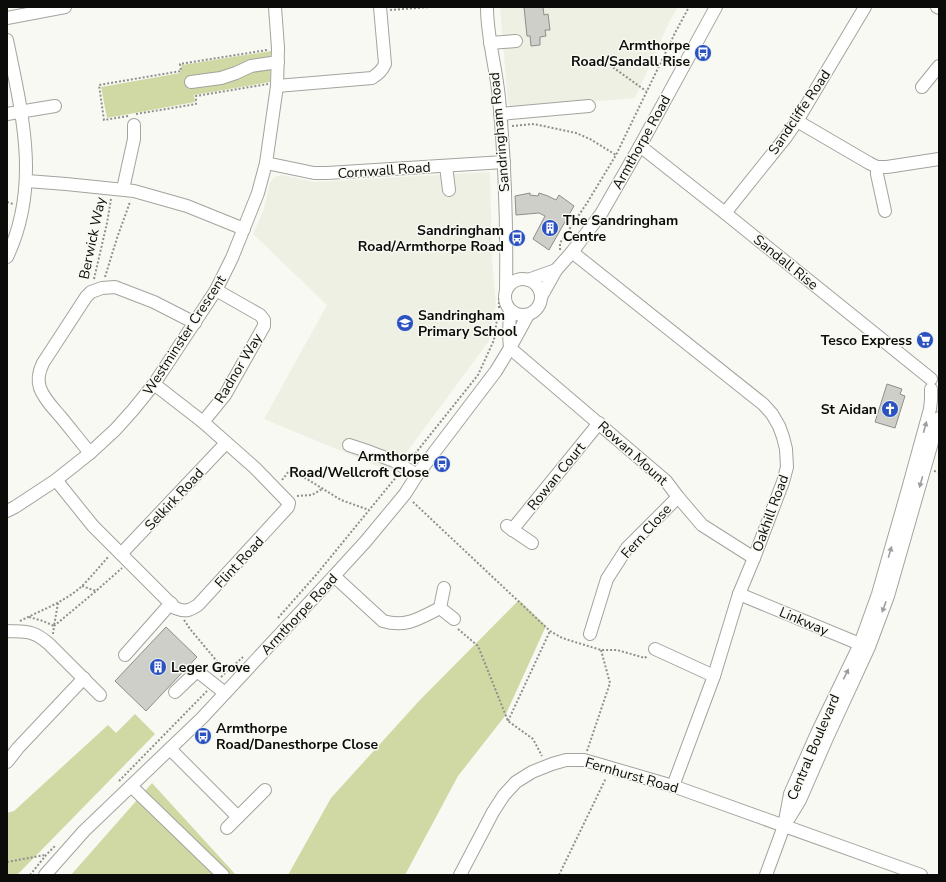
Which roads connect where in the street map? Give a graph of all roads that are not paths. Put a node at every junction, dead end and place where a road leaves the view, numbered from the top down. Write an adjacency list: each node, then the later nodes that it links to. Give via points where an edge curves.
1 (65, 7): 7 (street)
2 (275, 7): 11 (street, Westminster Crescent)
3 (486, 7): 10 (street, Sandringham Road)
4 (716, 7): 23 (street, Armthorpe Road)
5 (865, 7): 21 (street, Sandcliffe Road)
6 (380, 9): 14 (street, via 385,64 378,74 372,78)
7 (7, 18)
8 (7, 40): 18 (street)
9 (516, 41): 10 (street)
10 (490, 43): 20 (street, Sandringham Road)
11 (278, 62): 13 (street, via 251,66 221,78); 14 (street, Westminster Crescent)
12 (939, 66): 15 (street)
13 (191, 82)
14 (277, 86): 26 (street, Westminster Crescent)
15 (922, 87)
16 (55, 106): 18 (street)
17 (589, 106): 20 (street)
18 (21, 112): 19 (street); 29 (street, via 26,152)
19 (7, 114)
20 (500, 114): 25 (street, Sandringham Road)
21 (797, 121): 28 (street); 33 (street, Sandcliffe Road)
22 (134, 125): 30 (street, via 134,139)
23 (640, 146): 33 (street, Sandall Rise); 35 (street, Armthorpe Road, via 600,214)
24 (939, 159): 28 (street)
25 (504, 162): 27 (street, Cornwall Road); 37 (street, Sandringham Road)
26 (266, 163): 27 (street, Cornwall Road, via 314,173); 34 (street, Westminster Crescent)
27 (446, 166): 31 (street)
28 (877, 167): 32 (street)
29 (26, 181): 30 (street); 36 (street, via 23,207)
30 (124, 190): 34 (street, via 187,206)
31 (449, 190)
32 (885, 211)
33 (725, 213): 48 (street, Sandall Rise)
34 (244, 229): 40 (street, Westminster Crescent)
35 (572, 252): 38 (street, Armthorpe Road); 62 (street, Oakhill Road, via 763,404 772,414 783,437 787,467)
36 (8, 254)
37 (506, 258): 39 (street); 41 (street, Sandringham Road)
38 (558, 268): 39 (street, Armthorpe Road); 42 (street, Armthorpe Road)
39 (525, 279): 41 (street, via 516,280); 42 (street, via 534,283)
40 (216, 290): 45 (street, Westminster Crescent); 50 (street, Radnor Way, via 260,315 264,320 264,326 225,394)
41 (502, 294): 43 (street)
42 (541, 297): 44 (street, via 540,304)
43 (510, 310): 44 (street, via 520,315); 46 (street)
44 (528, 315): 46 (street, Armthorpe Road)
45 (194, 323): 47 (street, Westminster Crescent); 54 (street, via 154,302 115,287 96,290 86,297 39,373 40,388 44,397)
46 (510, 348): 51 (street, Rowan Mount); 55 (street, Armthorpe Road, via 496,371)
47 (154, 384): 50 (street); 54 (street, Westminster Crescent, via 115,430)
48 (935, 384): 59 (street, Central Boulevard, one-way to 48)
49 (939, 418): 59 (street, Central Boulevard, one-way to 59)
50 (203, 422): 52 (street)
51 (599, 423): 57 (street, Rowan Mount, via 666,481); 60 (street, Rowan Court, via 509,528)
52 (226, 443): 61 (street, Selkirk Road); 66 (street, Flint Road, via 279,492 289,503 288,507 198,605 187,610)
53 (349, 445): 55 (street, via 394,461)
54 (90, 453): 56 (street, Westminster Crescent)
55 (417, 475): 63 (street, Armthorpe Road, via 366,541)
56 (56, 480): 58 (street, Westminster Crescent); 61 (street, via 93,526)
57 (678, 496): 62 (street, Rowan Mount, via 702,525); 70 (street, Fern Close, via 627,548 608,579)
58 (7, 511)
59 (903, 526): 71 (street, Central Boulevard, via 878,594)
60 (532, 543)
61 (122, 554): 66 (street)
62 (754, 558): 65 (street, Oakhill Road)
63 (334, 576): 67 (street, via 383,621 392,624 418,619); 77 (street, Armthorpe Road)
64 (444, 588): 67 (street)
65 (739, 594): 71 (street, Linkway); 74 (street, Oakhill Road)
66 (173, 605): 73 (street)
67 (440, 608): 68 (street)
68 (454, 618)
69 (7, 631): 75 (street, via 30,632 40,636)
70 (590, 634)
71 (864, 646): 85 (street, Central Boulevard, via 822,735 790,794)
72 (655, 648): 74 (street)
73 (124, 655)
74 (714, 676): 82 (street, Oakhill Road)
75 (84, 678): 78 (street); 80 (street)
76 (175, 692): 77 (street, via 197,671)
77 (225, 693): 79 (street, Armthorpe Road)
78 (100, 695)
79 (170, 749): 81 (street, Armthorpe Road); 84 (street)
80 (7, 762)
81 (131, 786): 87 (street, Armthorpe Road, via 84,831); 88 (street)
82 (673, 786): 85 (street, Fernhurst Road); 89 (street, Fernhurst Road, via 584,760 566,760 532,772 516,782 504,795)
83 (265, 790): 84 (street)
84 (238, 817): 86 (street)
85 (784, 826): 90 (street, Central Boulevard); 91 (street, Fernhurst Road)
86 (227, 828)
87 (45, 875)
88 (222, 875)
89 (460, 875)
90 (766, 875)
91 (921, 875)

